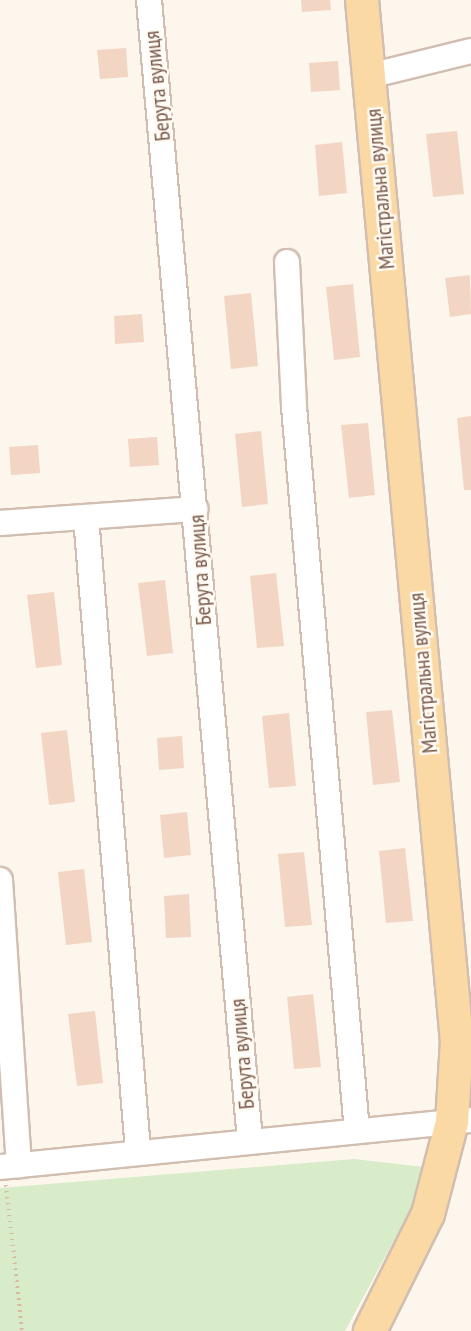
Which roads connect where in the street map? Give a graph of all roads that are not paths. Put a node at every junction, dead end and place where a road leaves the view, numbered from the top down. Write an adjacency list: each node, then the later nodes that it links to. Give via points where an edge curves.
1 (149, 0): 6 (street, Берута вулиця)
2 (362, 0): 4 (main road, Магістральна вулиця)
3 (471, 51): 4 (street)
4 (369, 76): 10 (main road, Магістральна вулиця, via 457,1041)
5 (287, 262): 11 (street, via 294,407)
6 (196, 509): 7 (street); 12 (street, Берута вулиця)
7 (86, 517): 8 (street); 13 (street)
8 (0, 523)
9 (0, 880): 14 (street)
10 (461, 1121): 11 (street); 15 (main road, Магістральна вулиця, via 428,1214)
11 (357, 1131): 12 (street)
12 (250, 1140): 13 (street)
13 (138, 1151): 14 (street)
14 (7, 1166)
15 (370, 1331)

